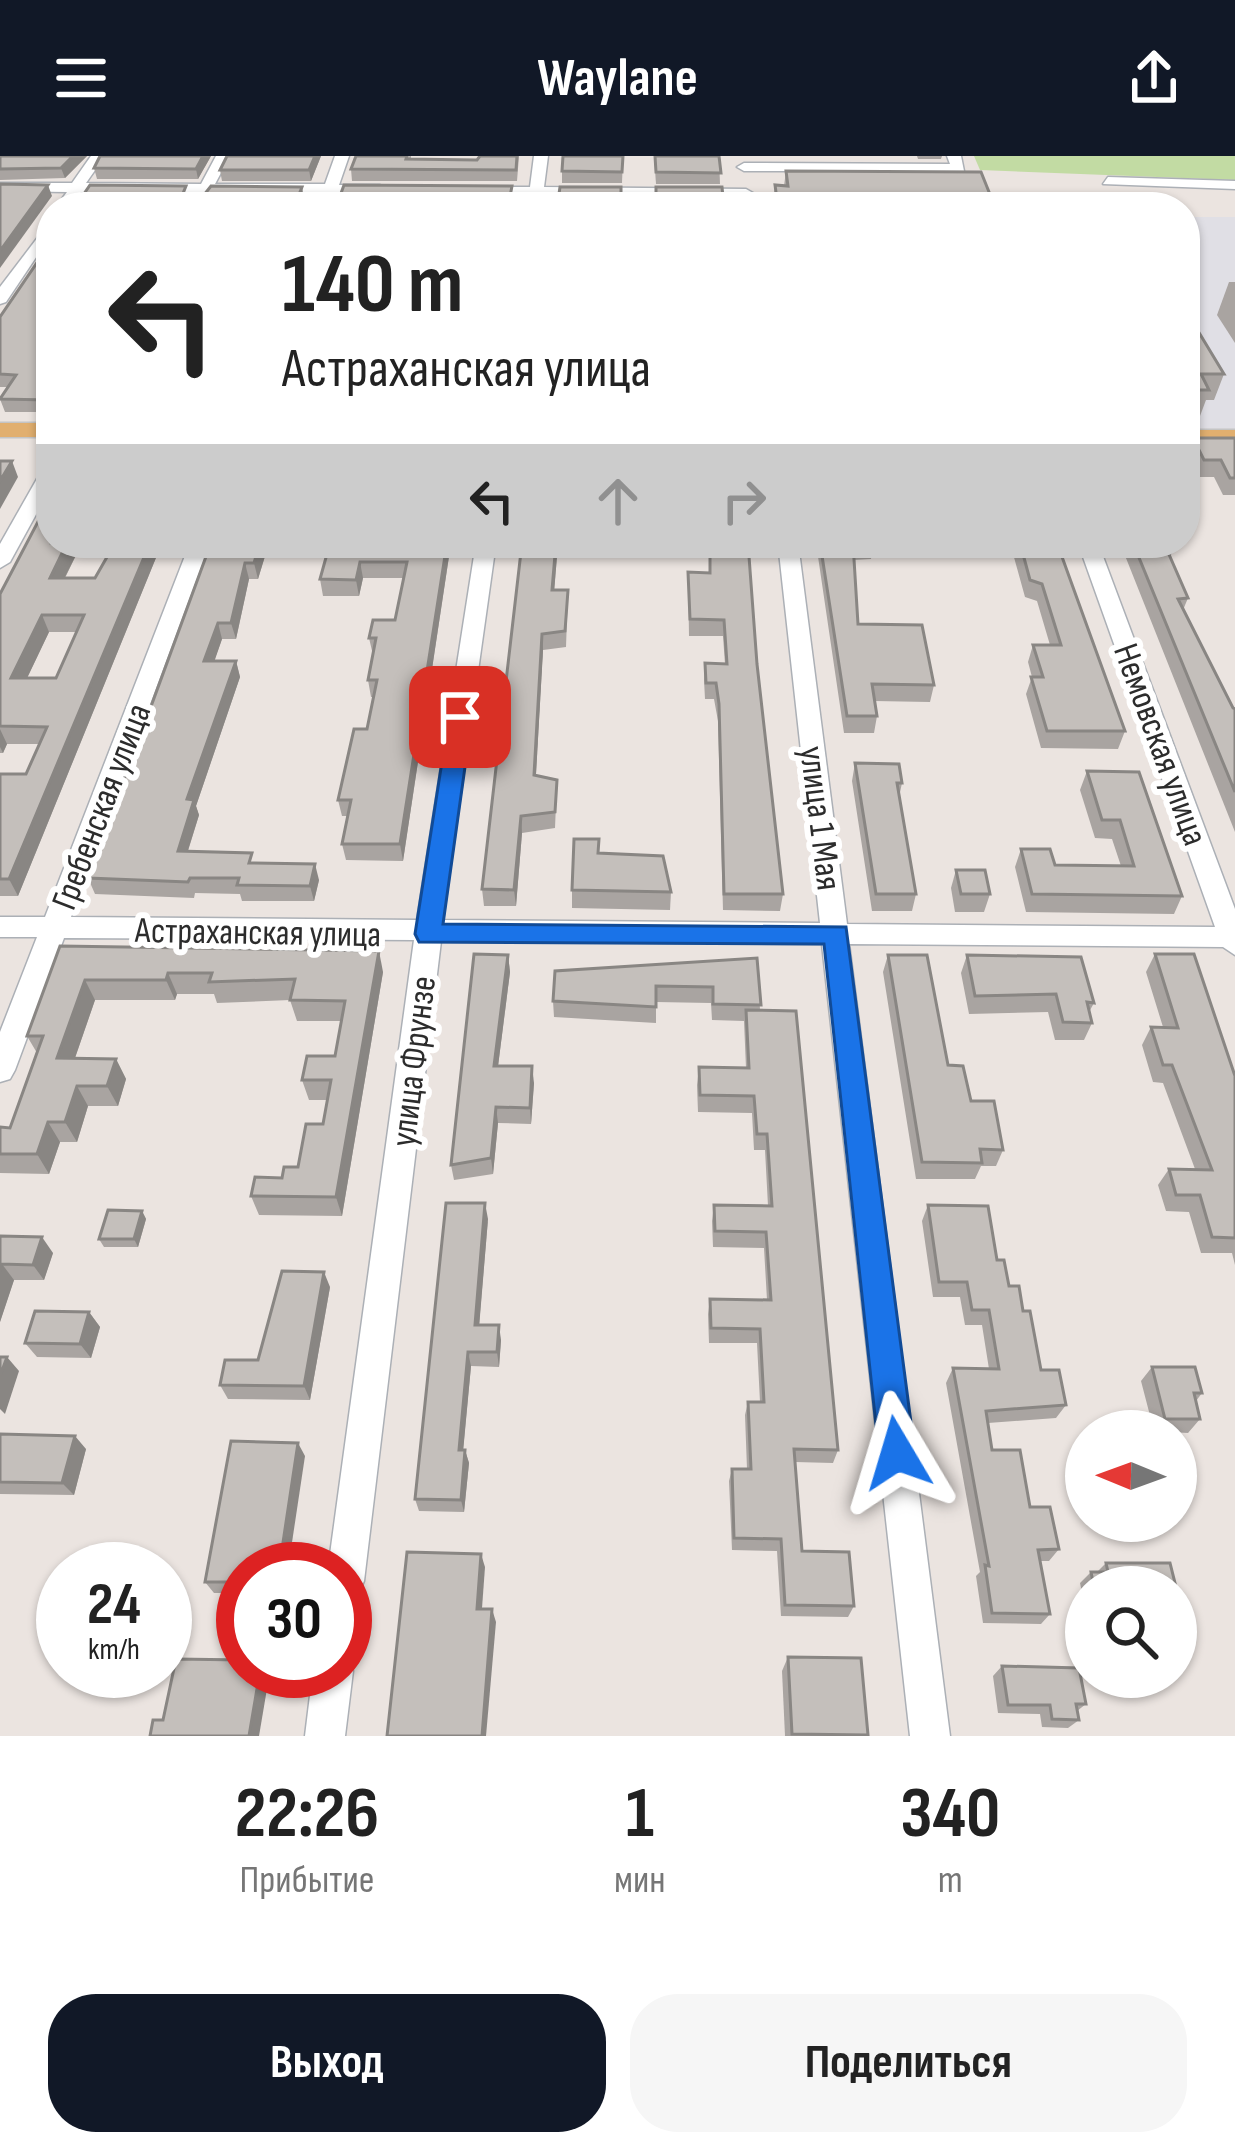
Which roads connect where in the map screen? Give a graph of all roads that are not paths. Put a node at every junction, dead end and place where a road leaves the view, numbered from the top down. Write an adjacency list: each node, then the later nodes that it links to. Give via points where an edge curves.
1 (98, 156): 11 (street)
2 (223, 156): 12 (street)
3 (342, 156): 13 (street)
4 (541, 156): 20 (street)
5 (954, 156): 7 (street, via 959,168)
6 (743, 162): 7 (street); 21 (street)
7 (789, 162)
8 (1108, 181): 9 (street)
9 (1235, 185)
10 (0, 187): 11 (street)
11 (77, 187): 12 (street); 16 (street)
12 (206, 188): 13 (street); 17 (street)
13 (330, 189): 14 (street); 18 (street)
14 (399, 190)
15 (467, 190): 19 (street)
16 (74, 192)
17 (204, 192)
18 (329, 192)
19 (482, 192)
20 (536, 192)
21 (746, 192)
22 (36, 246): 23 (street)
23 (0, 299)
24 (0, 430): 25 (main road)
25 (36, 430)
26 (1200, 437): 27 (main road)
27 (1235, 437)
28 (36, 497): 33 (street)
29 (194, 558): 35 (street, Гребенская улица)
30 (484, 558): 36 (street, улица Фрунзе)
31 (790, 558): 37 (street, улица 1 Мая)
32 (1094, 558): 38 (street, Немовская улица)
33 (0, 562)
34 (0, 927): 35 (street, Астраханская улица)
35 (55, 928): 36 (street, Астраханская улица); 39 (street, Гребенская улица)
36 (428, 934): 37 (street, Астраханская улица); 40 (street, улица Фрунзе)
37 (836, 934): 38 (street, Астраханская улица); 43 (street, улица 1 Мая)
38 (1234, 940)
39 (0, 1070)
40 (350, 1542)
41 (330, 1698): 42 (street)
42 (325, 1736)
43 (930, 1736)

